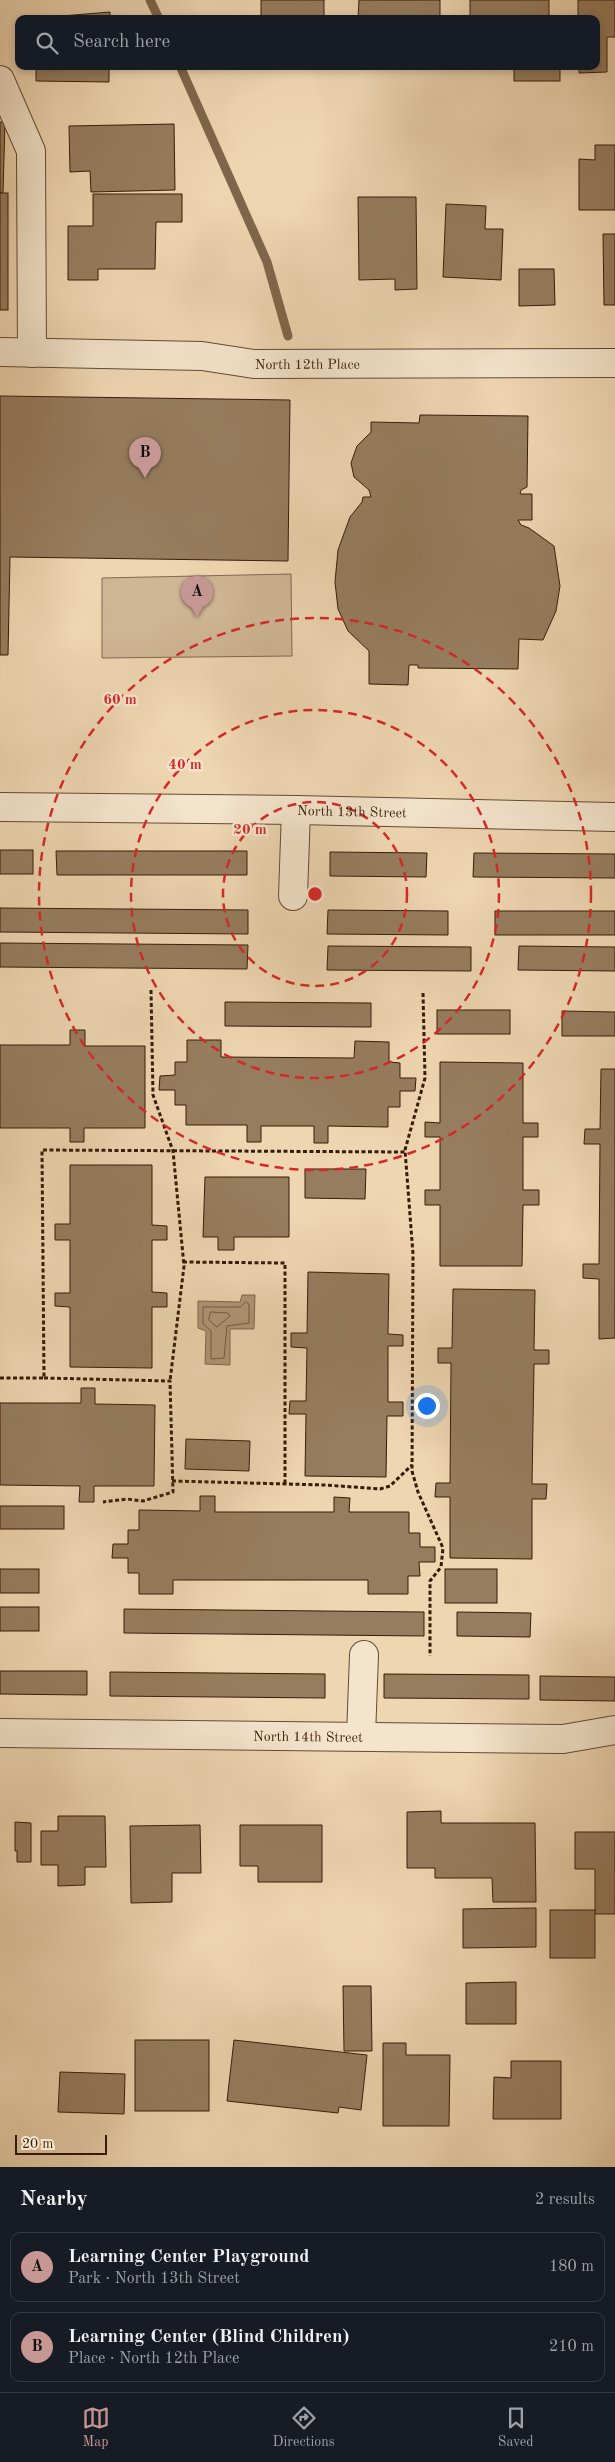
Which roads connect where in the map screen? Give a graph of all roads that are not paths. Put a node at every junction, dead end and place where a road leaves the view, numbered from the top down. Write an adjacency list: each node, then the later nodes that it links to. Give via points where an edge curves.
1 (0, 80): 3 (street, via 32,151)
2 (0, 352): 3 (street, North 12th Place)
3 (32, 353): 4 (street, North 12th Place, via 202,356 254,364)
4 (615, 363)
5 (0, 807): 6 (street, North 13th Street)
6 (296, 810): 7 (street, North 13th Street); 8 (street)
7 (615, 817)
8 (293, 896)
9 (364, 1655): 12 (street)
10 (615, 1730): 12 (street, North 14th Street, via 563,1739)
11 (0, 1733): 12 (street, North 14th Street)
12 (361, 1736)

